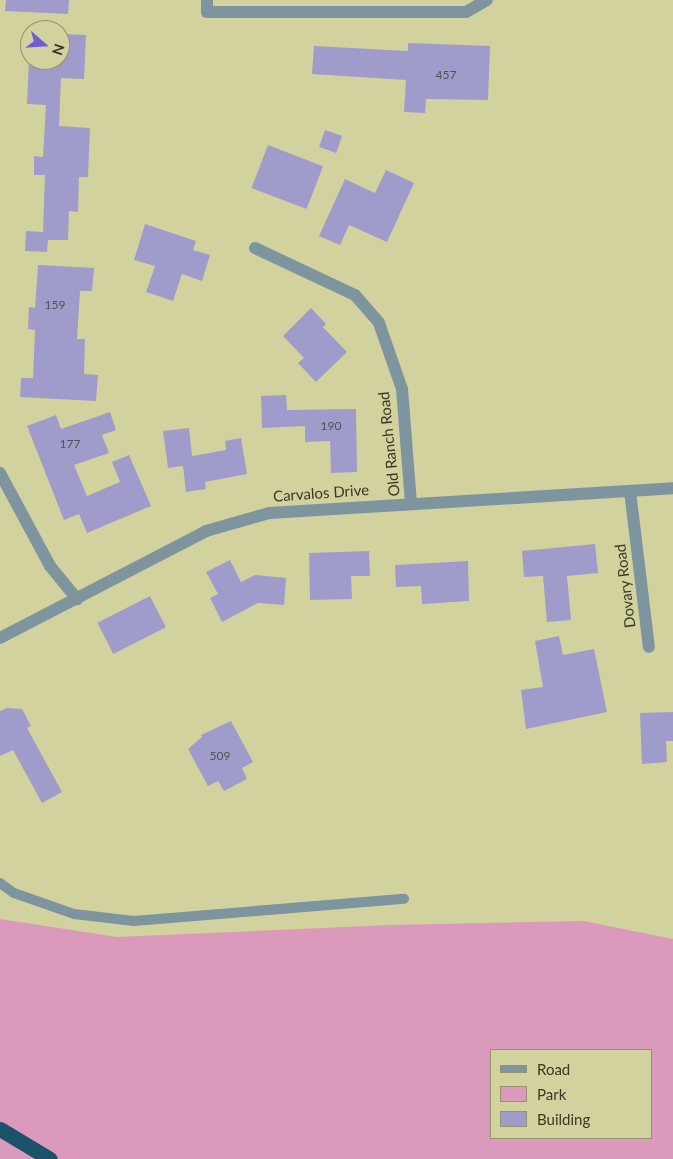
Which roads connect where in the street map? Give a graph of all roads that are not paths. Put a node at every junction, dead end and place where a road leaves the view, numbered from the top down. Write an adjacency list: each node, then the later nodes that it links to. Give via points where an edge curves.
1 (487, 0): 2 (street, via 466,12)
2 (207, 6)
3 (255, 248): 7 (street, Old Ranch Road, via 355,295 379,323 402,389)
4 (0, 473): 8 (street, via 50,566)
5 (673, 488): 6 (street, Carvalos Drive)
6 (630, 492): 7 (street, Carvalos Drive); 10 (street, Dovary Road)
7 (411, 503): 8 (street, Carvalos Drive, via 269,513 206,531)
8 (77, 599): 9 (street, Carvalos Drive)
9 (0, 638)
10 (649, 647)
11 (0, 883): 12 (lane, via 14,893 74,914 134,921)
12 (404, 899)
13 (0, 1129): 14 (highway)
14 (50, 1159)

